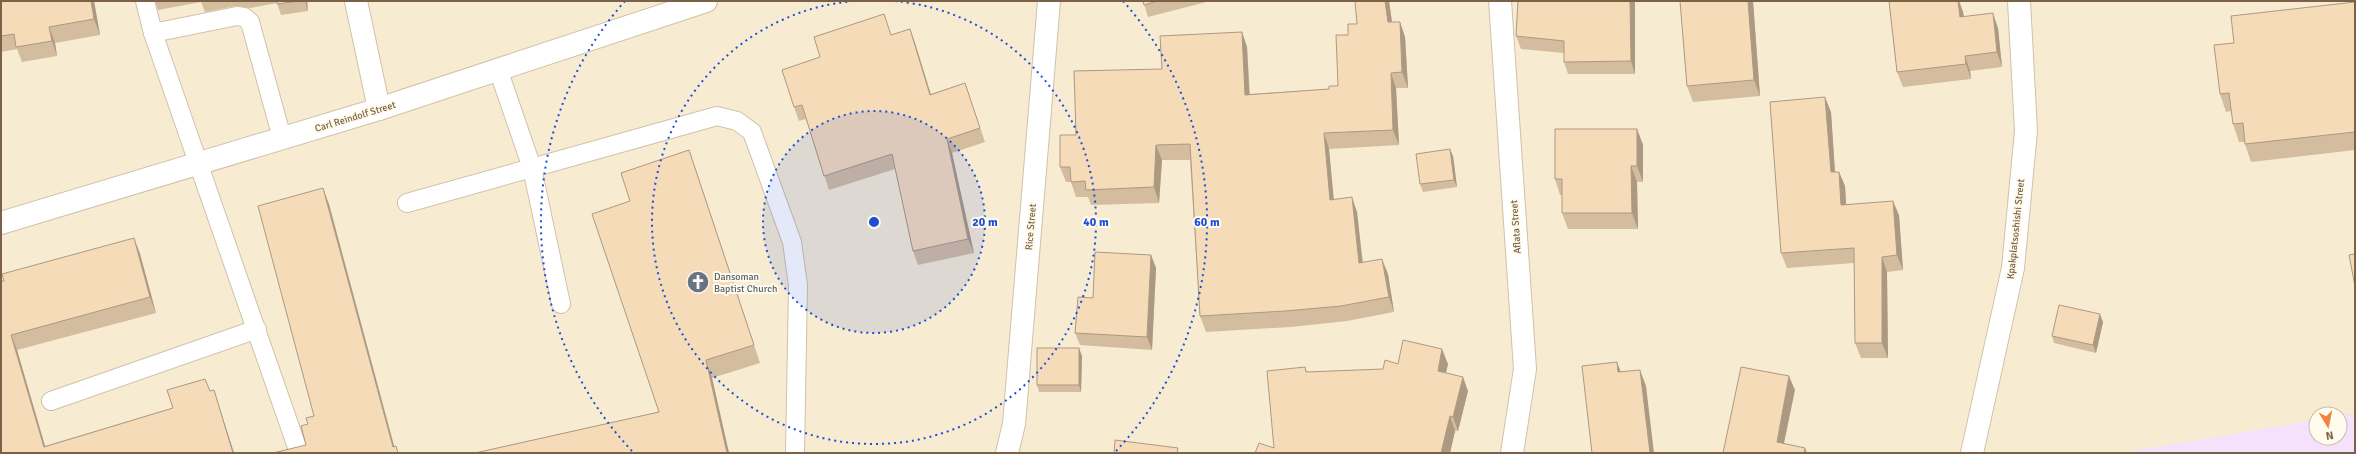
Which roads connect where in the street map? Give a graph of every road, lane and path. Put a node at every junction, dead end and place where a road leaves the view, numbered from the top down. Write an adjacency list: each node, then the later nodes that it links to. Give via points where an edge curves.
1 (145, 1): 7 (lane)
2 (356, 1): 9 (street)
3 (706, 1): 8 (street, Carl Reindolf Street)
4 (1048, 1): 20 (street, Rice Street, via 1014,424)
5 (1500, 1): 21 (street, Aflata Street, via 1525,369)
6 (2019, 1): 22 (street, Kpakplatsoshishi Street, via 2026,131 2013,268)
7 (153, 33): 10 (lane, via 237,16 244,17 250,22); 11 (lane)
8 (498, 69): 9 (street, Carl Reindolf Street); 12 (lane)
9 (379, 109): 10 (street, Carl Reindolf Street)
10 (282, 138): 11 (street, Carl Reindolf Street)
11 (198, 162): 14 (street, Carl Reindolf Street); 16 (lane)
12 (532, 168): 13 (lane); 15 (lane); 19 (lane, via 717,116 738,121 752,132 792,242 798,285)
13 (407, 203)
14 (1, 223)
15 (561, 304)
16 (256, 329): 17 (lane); 18 (lane)
17 (51, 401)
18 (300, 453)
19 (794, 453)
20 (1007, 453)
21 (1512, 453)
22 (1972, 453)

